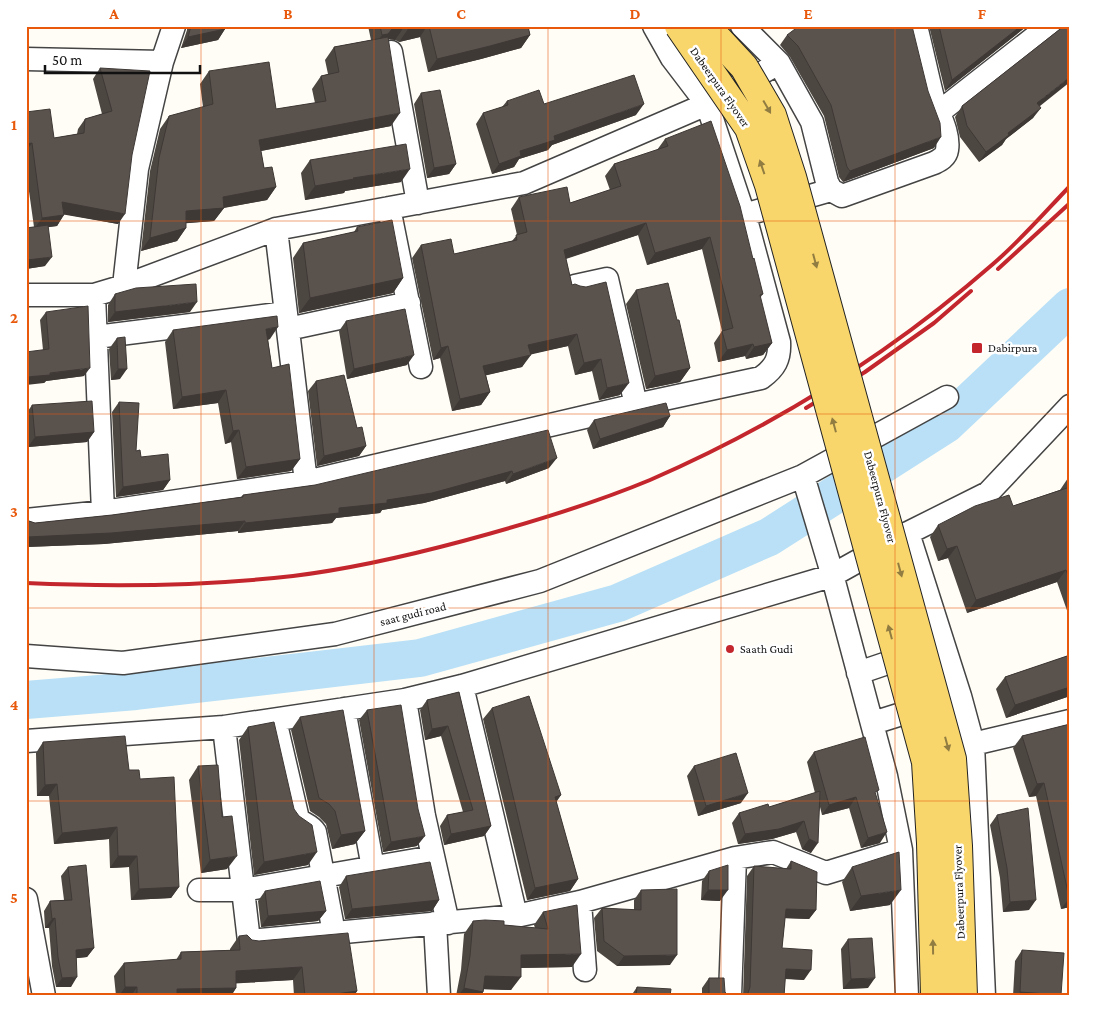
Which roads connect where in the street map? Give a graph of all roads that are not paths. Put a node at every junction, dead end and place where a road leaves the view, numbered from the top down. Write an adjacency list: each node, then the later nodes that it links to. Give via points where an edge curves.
1 (174, 26): 10 (street)
2 (654, 26): 12 (street, via 672,58)
3 (679, 26): 66 (main road, Dabeerpura Flyover, one-way to 3, bridge, via 926,762 759,156 749,128)
4 (706, 26): 67 (main road, Dabeerpura Flyover, one-way to 67, bridge, via 744,67 772,115 792,177 952,759)
5 (742, 26): 11 (street)
6 (916, 26): 13 (street)
7 (1049, 26): 13 (street)
8 (391, 52): 15 (street)
9 (26, 59): 10 (street)
10 (162, 62): 19 (street, via 137,169)
11 (779, 63): 12 (street); 14 (street, via 812,122)
12 (707, 104): 15 (street, via 524,183); 17 (street)
13 (938, 113): 14 (street, via 948,147 941,160 849,195 842,196)
14 (831, 190): 17 (street)
15 (418, 203): 16 (street)
16 (390, 208): 18 (street); 23 (street)
17 (744, 214): 28 (street, via 779,342 780,350 771,371 761,378)
18 (276, 229): 19 (street); 24 (street)
19 (124, 286): 22 (street)
20 (575, 286): 28 (street, via 607,279)
21 (26, 295): 22 (street)
22 (94, 295): 25 (street)
23 (409, 303): 24 (street); 26 (street)
24 (287, 321): 25 (street); 31 (street)
25 (96, 337): 32 (street)
26 (421, 367)
27 (947, 398): 30 (street, saat gudi road)
28 (636, 405): 31 (street)
29 (1070, 406): 34 (street, via 988,494)
30 (804, 480): 35 (street); 37 (street, saat gudi road, via 782,484 540,581 335,634 123,663)
31 (306, 482): 32 (street)
32 (103, 512): 33 (street)
33 (26, 520)
34 (908, 533): 35 (street); 36 (street)
35 (830, 570): 38 (street); 39 (street)
36 (944, 644): 38 (street); 40 (street)
37 (26, 656)
38 (858, 673): 45 (street)
39 (462, 686): 41 (street); 58 (street)
40 (960, 696): 45 (street); 48 (street)
41 (404, 700): 42 (street); 50 (street)
42 (344, 709): 43 (street); 52 (street)
43 (275, 720): 46 (street); 53 (street, via 298,819 313,827)
44 (1070, 720): 48 (street)
45 (873, 723): 49 (street)
46 (224, 727): 47 (street); 55 (street)
47 (26, 742)
48 (973, 744): 68 (street)
49 (901, 850): 51 (street, via 826,873 773,852); 65 (street)
50 (433, 857): 52 (street); 59 (street)
51 (735, 858): 57 (street); 64 (street)
52 (372, 868): 53 (street)
53 (324, 876): 55 (street); 60 (street)
54 (199, 890): 55 (street)
55 (243, 890): 60 (street, via 249,941)
56 (26, 900): 62 (street)
57 (580, 902): 58 (street); 61 (street)
58 (516, 916): 59 (street)
59 (441, 923): 60 (street); 63 (street)
60 (334, 933)
61 (585, 970)
62 (44, 996)
63 (439, 996)
64 (730, 996)
65 (907, 996)
66 (934, 996)
67 (963, 996)
68 (984, 996)

